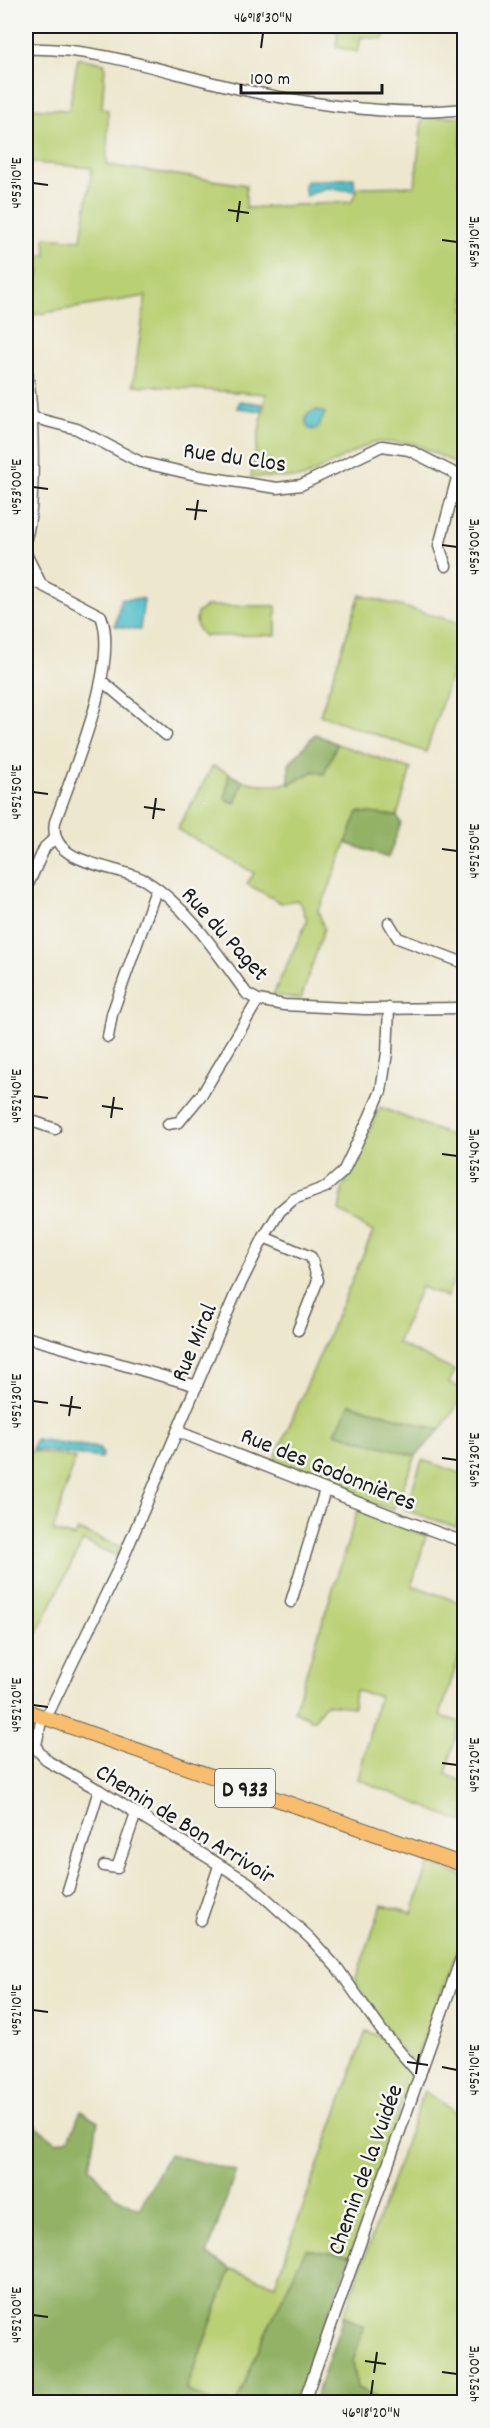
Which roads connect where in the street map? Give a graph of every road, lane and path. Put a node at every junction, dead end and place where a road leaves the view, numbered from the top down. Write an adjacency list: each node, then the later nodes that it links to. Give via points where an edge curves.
1 (26, 49): 2 (street, via 114,58 227,86 325,104 415,112)
2 (465, 110)
3 (26, 369): 4 (street)
4 (31, 417): 5 (street, Rue du Clos, via 77,429 140,462 277,488 301,484 382,446 409,450); 6 (street, via 31,511)
5 (461, 476): 8 (street, via 439,546)
6 (26, 538)
7 (26, 554): 10 (street)
8 (446, 566)
9 (26, 577): 10 (street)
10 (41, 584): 11 (street, via 101,616 105,630)
11 (102, 681): 12 (street); 15 (street, via 55,822)
12 (166, 735)
13 (465, 758): 14 (street)
14 (465, 780)
15 (54, 839): 16 (street, via 45,847); 17 (street, Rue du Paget, via 62,849 82,860 146,880)
16 (26, 889)
17 (158, 890): 20 (street, Rue du Paget, via 182,912 247,994); 23 (street, via 112,1014)
18 (389, 923): 19 (street, via 398,938)
19 (465, 963)
20 (258, 1000): 21 (street, Rue du Paget, via 284,1005); 25 (street, via 203,1093 179,1122)
21 (389, 1008): 22 (street, Rue du Paget); 27 (street, Rue Miral, via 381,1091 343,1172 326,1187 294,1199 280,1211)
22 (465, 1008)
23 (108, 1037)
24 (26, 1119): 26 (street)
25 (168, 1124)
26 (55, 1129)
27 (264, 1237): 28 (street, via 310,1257 318,1280); 30 (street, Rue Miral)
28 (298, 1330)
29 (26, 1337): 30 (street)
30 (197, 1386): 31 (street, Rue Miral)
31 (178, 1432): 32 (street, Rue des Godonnières); 36 (street, Rue Miral, via 122,1561)
32 (325, 1490): 33 (street, Rue des Godonnières); 34 (street)
33 (465, 1542)
34 (291, 1602)
35 (26, 1711): 36 (main road, D 933)
36 (44, 1718): 37 (street, Chemin de Bon Arrivoir, via 36,1738 38,1751 58,1768); 39 (main road, D 933)
37 (99, 1790): 38 (street, Chemin de Bon Arrivoir); 42 (street)
38 (136, 1813): 40 (street, via 117,1868); 41 (street, Chemin de Bon Arrivoir)
39 (465, 1865)
40 (104, 1866)
41 (219, 1866): 43 (street); 45 (street, Chemin de Bon Arrivoir, via 249,1883 310,1938)
42 (68, 1890)
43 (201, 1920)
44 (465, 1950): 45 (street, Chemin de la Vuidée)
45 (420, 2075): 46 (street, Chemin de la Vuidée)
46 (304, 2403)

